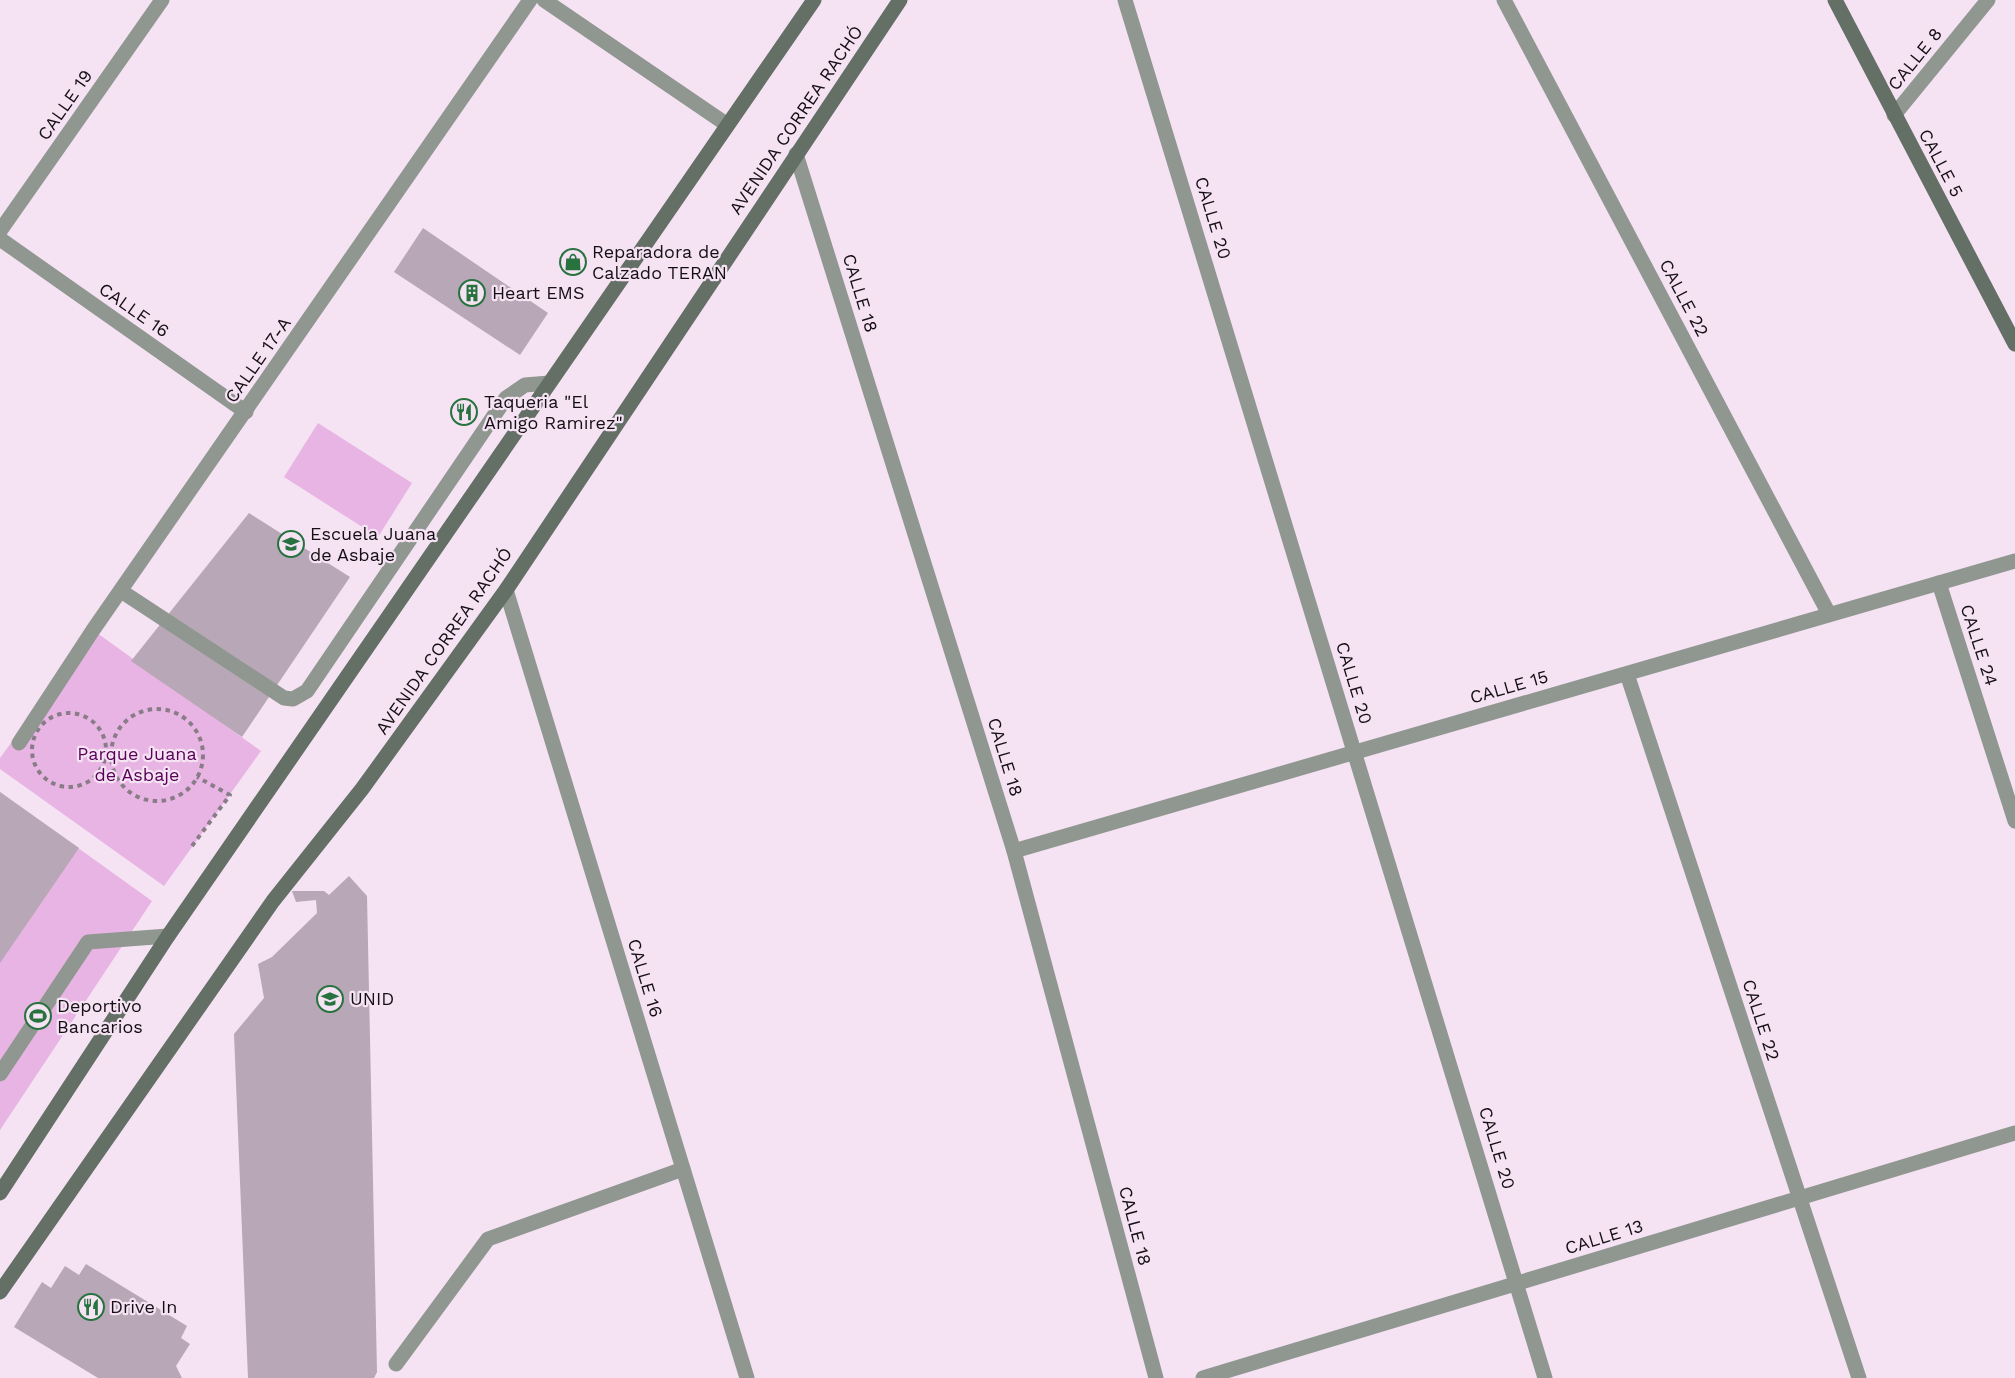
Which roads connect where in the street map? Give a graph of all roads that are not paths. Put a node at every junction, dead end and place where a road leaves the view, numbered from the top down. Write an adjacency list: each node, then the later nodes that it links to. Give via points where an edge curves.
1 (162, 0): 13 (street, CALLE 19)
2 (530, 0): 17 (street, CALLE 17-A)
3 (544, 0): 11 (street)
4 (814, 0): 11 (main road)
5 (900, 0): 12 (main road, AVENIDA CORREA RACHÓ)
6 (1125, 0): 25 (street, CALLE 20)
7 (1504, 0): 22 (street, CALLE 22)
8 (1835, 0): 10 (main road, CALLE 5)
9 (1988, 0): 10 (street, CALLE 8)
10 (1894, 115): 15 (main road, CALLE 5)
11 (726, 124): 16 (main road)
12 (796, 154): 20 (main road, AVENIDA CORREA RACHÓ); 27 (street, CALLE 18)
13 (0, 231)
14 (0, 239): 17 (street, CALLE 16)
15 (2015, 344)
16 (549, 383): 21 (street, via 525,385 506,398 307,691 293,699 284,698); 28 (main road)
17 (246, 412): 21 (street, CALLE 17-A)
18 (2015, 561): 19 (street, CALLE 15)
19 (1939, 583): 22 (street, CALLE 15); 26 (street, CALLE 24)
20 (506, 590): 31 (street, CALLE 16); 35 (main road, AVENIDA CORREA RACHÓ, via 362,789 273,901)
21 (121, 591): 24 (street, CALLE 17-A)
22 (1829, 614): 23 (street, CALLE 15)
23 (1627, 674): 25 (street, CALLE 15); 33 (street, CALLE 22)
24 (19, 743)
25 (1355, 752): 27 (street, CALLE 15); 34 (street, CALLE 20)
26 (2015, 821)
27 (1014, 851): 38 (street, CALLE 18)
28 (168, 936): 29 (street, via 88,942); 32 (main road)
29 (0, 1074)
30 (2015, 1133): 33 (street, CALLE 13)
31 (683, 1169): 36 (street, via 488,1239); 37 (street, CALLE 16)
32 (0, 1193)
33 (1800, 1199): 34 (street, CALLE 13); 41 (street, CALLE 22)
34 (1518, 1283): 39 (street, CALLE 13); 40 (street, CALLE 20)
35 (0, 1292)
36 (396, 1364)
37 (747, 1378)
38 (1156, 1378)
39 (1203, 1378)
40 (1545, 1378)
41 (1859, 1378)

